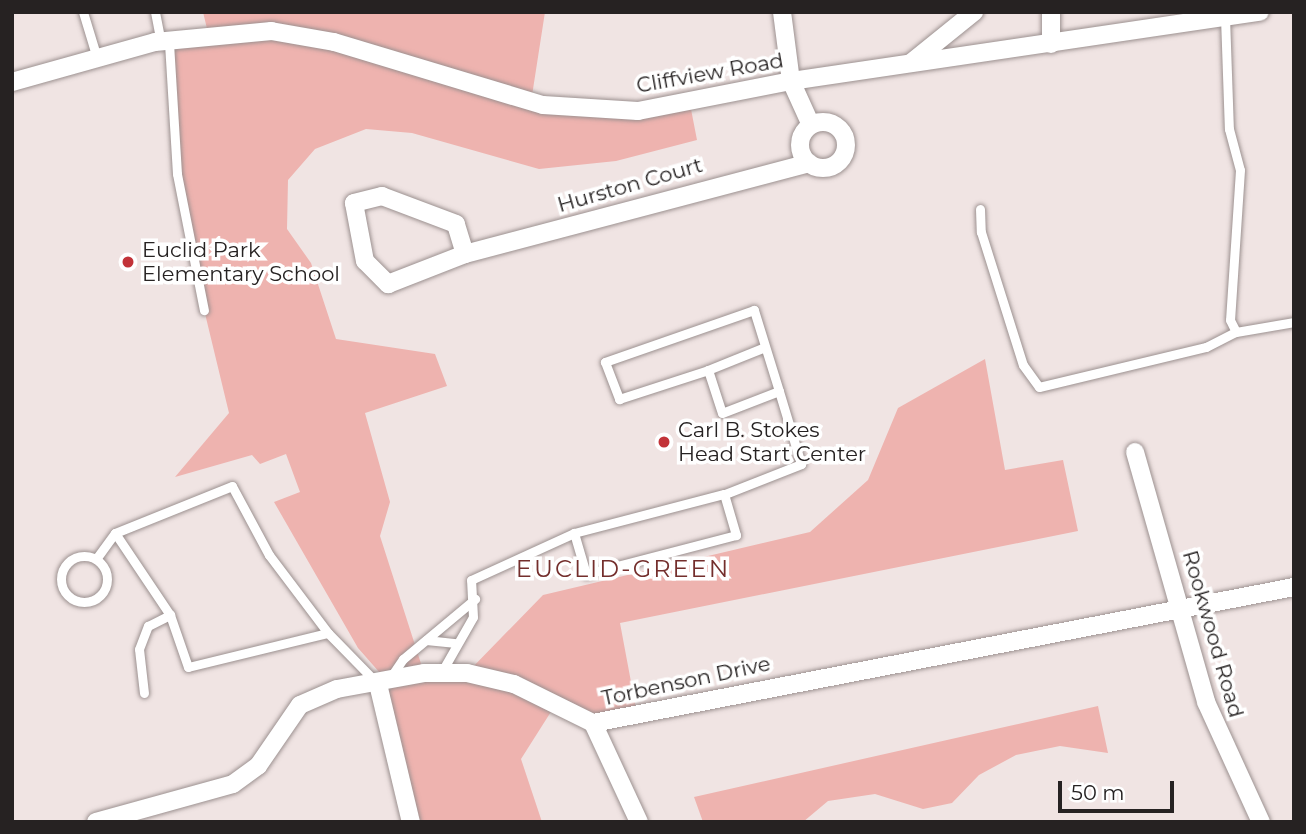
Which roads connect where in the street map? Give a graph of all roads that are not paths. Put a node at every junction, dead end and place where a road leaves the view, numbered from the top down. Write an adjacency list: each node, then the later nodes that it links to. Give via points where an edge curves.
1 (83, 12): 10 (lane)
2 (155, 12): 8 (lane)
3 (782, 12): 12 (street)
4 (974, 12): 11 (street)
5 (1051, 12): 9 (street)
6 (1260, 12): 7 (street, Cliffview Road)
7 (1225, 18): 9 (street, Cliffview Road); 20 (lane, via 1229,129 1240,170 1230,320)
8 (165, 43): 10 (street, Cliffview Road); 12 (street, Cliffview Road, via 284,33 334,42 543,105 638,111); 18 (lane, via 177,174)
9 (1051, 44): 11 (street, Cliffview Road)
10 (97, 58): 13 (street, Cliffview Road)
11 (912, 62): 12 (street, Cliffview Road)
12 (791, 81): 14 (street)
13 (12, 82)
14 (811, 125): 15 (street, via 800,144); 15 (street, Hurston Court, via 834,124 846,150 831,167)
15 (809, 163): 17 (street, Hurston Court)
16 (980, 209): 20 (lane, via 981,232 1023,365 1039,387 1206,347)
17 (464, 254): 17 (street, Hurston Court, via 456,224 382,196 354,203 365,261 388,284)
18 (204, 310)
19 (1294, 322): 20 (lane)
20 (1236, 332)
21 (765, 346): 22 (lane); 22 (lane, via 754,310 606,362 619,399); 23 (lane)
22 (708, 370): 23 (lane, via 722,413)
23 (779, 391): 25 (lane, via 801,464)
24 (1135, 452): 31 (street, Rookwood Road)
25 (724, 494): 27 (lane); 27 (lane, via 736,535 586,574)
26 (115, 533): 28 (lane); 32 (lane); 33 (lane, via 232,486 269,555)
27 (574, 533): 30 (lane, via 471,580)
28 (96, 559): 28 (lane, via 81,556 63,568 63,590 74,600 102,593 105,571)
29 (1294, 587): 31 (street, Torbenson Drive)
30 (475, 599): 34 (lane); 35 (lane, via 473,617)
31 (1181, 609): 39 (street, Torbenson Drive); 43 (street, Rookwood Road, via 1206,702)
32 (170, 615): 33 (lane, via 188,667); 38 (lane, via 148,626 139,649)
33 (328, 633): 37 (lane)
34 (426, 640): 35 (lane); 37 (lane)
35 (456, 643): 36 (lane)
36 (441, 673): 37 (street, Torbenson Drive); 39 (street, Torbenson Drive, via 514,684)
37 (383, 682): 40 (street, Torbenson Drive, via 337,690 300,705 258,766 233,784); 41 (street)
38 (144, 693)
39 (593, 723): 42 (street)
40 (96, 822)
41 (411, 822)
42 (639, 822)
43 (1261, 822)

